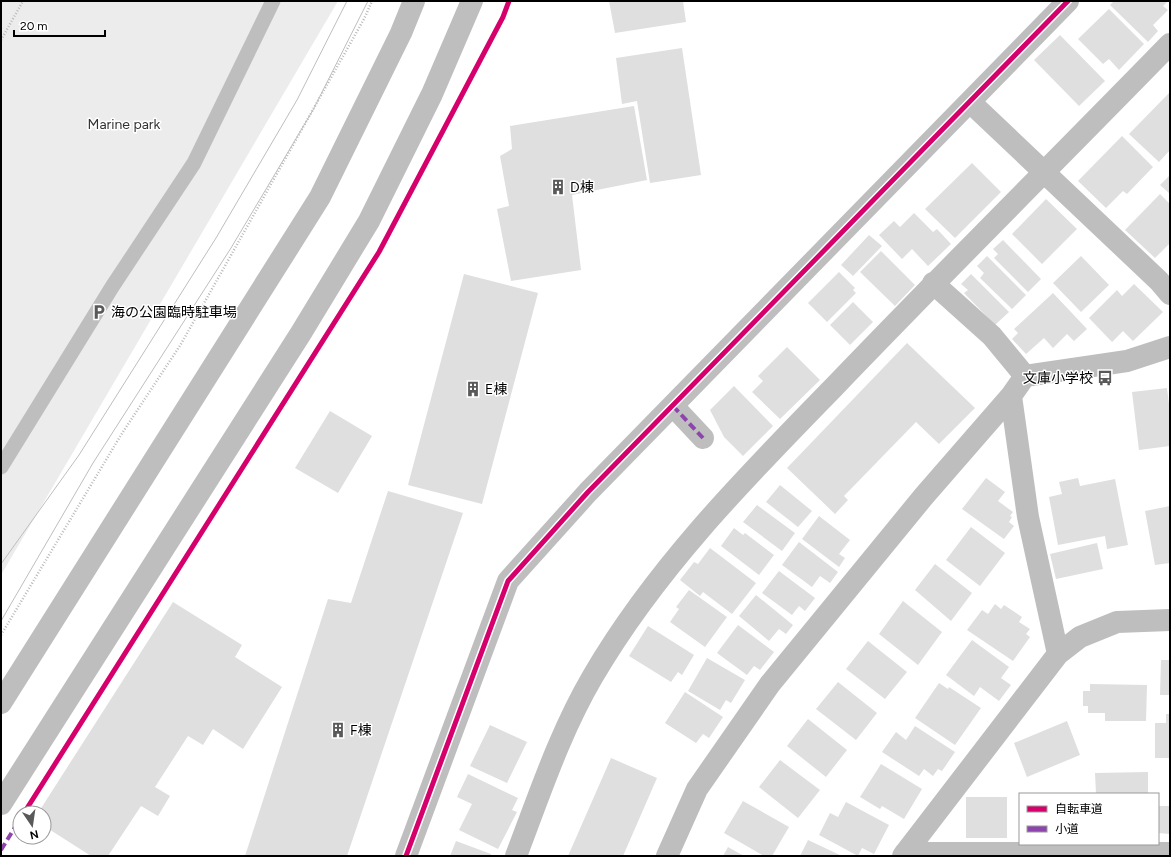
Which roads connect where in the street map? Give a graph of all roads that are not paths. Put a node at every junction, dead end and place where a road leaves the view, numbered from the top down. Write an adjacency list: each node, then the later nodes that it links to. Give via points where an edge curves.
1 (273, 1): 15 (lane, via 194,163 112,286)
2 (414, 1): 18 (street, via 401,33 320,197)
3 (472, 1): 19 (street, via 432,94 369,221 301,333)
4 (1068, 1): 6 (street)
5 (1170, 44): 7 (street)
6 (970, 102): 7 (street); 13 (street)
7 (1044, 174): 8 (street); 9 (street)
8 (1166, 281)
9 (933, 283): 11 (street, via 992,336); 23 (street, via 744,480 640,603 589,684 556,753)
10 (1170, 347): 11 (street, via 1127,361)
11 (1025, 376): 12 (street)
12 (1011, 396): 17 (street, via 1028,517); 24 (street, via 924,496 770,684 697,789)
13 (673, 406): 14 (street); 22 (street, via 588,492 508,581)
14 (703, 438)
15 (1, 467)
16 (1170, 620): 17 (street, via 1117,622 1080,637)
17 (1058, 654): 21 (street)
18 (1, 703)
19 (1, 804)
20 (1170, 853): 21 (street)
21 (904, 854)
22 (406, 856)
23 (516, 856)
24 (667, 856)

